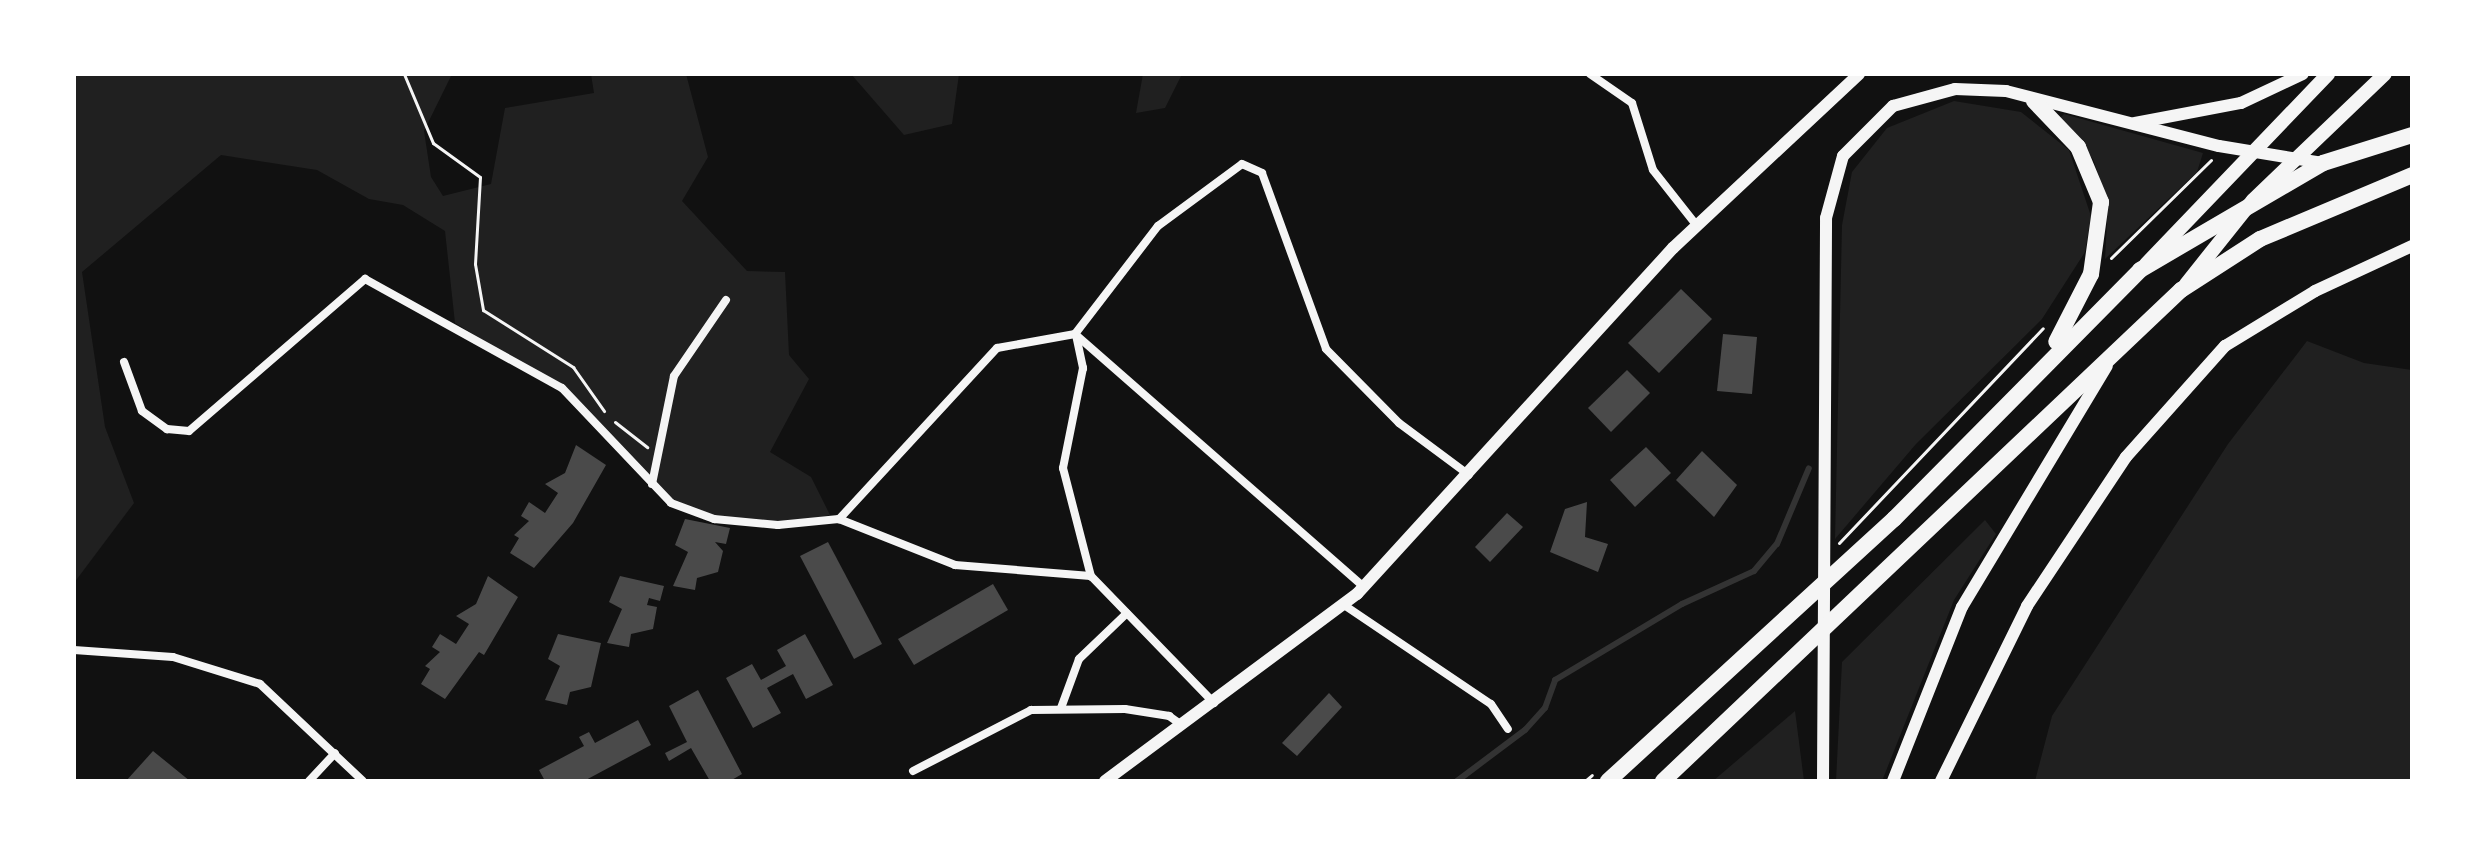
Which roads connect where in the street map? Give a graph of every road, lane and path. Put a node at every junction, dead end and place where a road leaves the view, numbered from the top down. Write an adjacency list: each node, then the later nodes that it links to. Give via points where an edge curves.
1 (404, 74): 26 (path, via 433,143 480,177 475,264 483,310 573,367 609,418)
2 (1590, 74): 16 (street, via 1632,103 1653,170)
3 (1859, 74): 16 (street)
4 (2303, 74): 8 (street, via 2241,103)
5 (2328, 74): 10 (main road)
6 (2385, 74): 12 (main road)
7 (2034, 101): 8 (street); 24 (main road, via 2088,163 2102,226 2091,274); 46 (street, via 2006,91 1955,89 1893,106 1843,156 1826,218)
8 (2128, 125): 10 (street)
9 (2412, 135): 13 (main road)
10 (2248, 153): 12 (street); 19 (main road)
11 (2218, 154): 18 (path)
12 (2294, 159): 13 (street); 15 (main road)
13 (2323, 163): 15 (main road)
14 (2412, 175): 20 (main road, via 2260,239)
15 (2253, 200): 19 (main road); 20 (main road)
16 (1697, 226): 27 (street)
17 (2412, 246): 48 (street, via 2315,291 2225,346 2126,457 2027,606)
18 (2102, 266)
19 (2140, 270): 24 (main road)
20 (2181, 290): 23 (main road)
21 (726, 300): 26 (street, via 674,376)
22 (1075, 334): 27 (street, via 1158,226 1242,164 1262,173 1326,349 1399,423); 29 (street, via 997,348); 30 (street, via 1083,368 1063,468); 31 (street)
23 (2125, 338): 45 (main road, via 1917,546); 47 (street, via 1962,607)
24 (2049, 355): 44 (main road, via 1894,519)
25 (124, 362): 28 (street, via 142,411 167,429 189,431 365,279 562,388)
26 (658, 449): 28 (street)
27 (1469, 475): 31 (street)
28 (652, 484): 29 (street, via 671,503 714,519 778,525)
29 (839, 519): 30 (street, via 955,565)
30 (1091, 576): 33 (street)
31 (1364, 587): 32 (street)
32 (1344, 605): 35 (street); 38 (street, via 1491,704)
33 (1127, 613): 35 (street); 36 (street, via 1079,659)
34 (74, 650): 39 (street, via 173,657 260,684)
35 (1215, 703): 37 (street)
36 (1061, 708): 37 (street, via 1156,713); 40 (street, via 1018,716)
37 (1183, 726): 43 (street)
38 (1508, 729)
39 (335, 753): 41 (street); 42 (street)
40 (913, 771)
41 (309, 781)
42 (363, 781)
43 (1105, 781)
44 (1608, 781)
45 (1663, 781)
46 (1823, 781)
47 (1893, 781)
48 (1941, 781)

